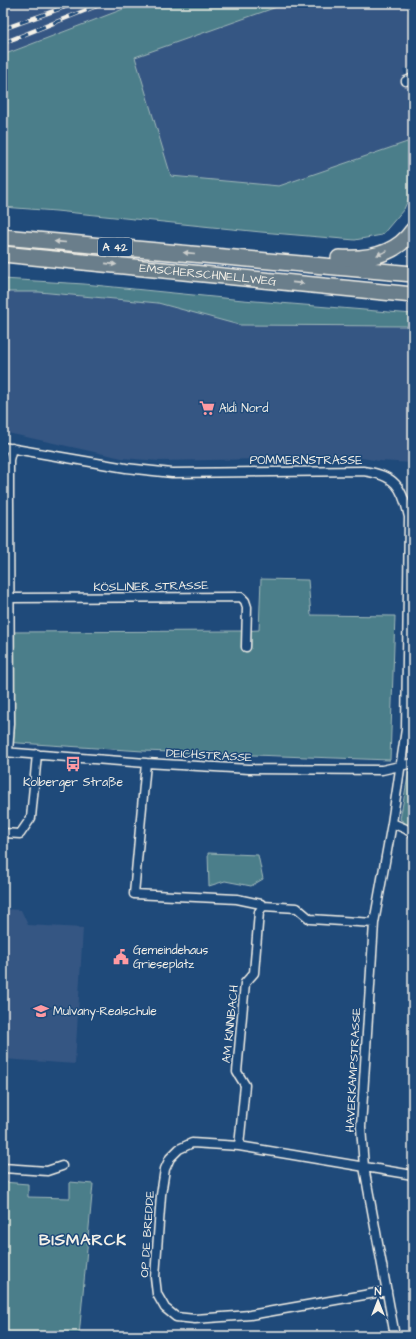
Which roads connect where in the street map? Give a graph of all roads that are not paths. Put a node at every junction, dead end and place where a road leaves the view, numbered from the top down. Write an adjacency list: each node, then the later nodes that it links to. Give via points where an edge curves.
1 (413, 230): 4 (highway, one-way to 4, via 387,252 372,258 355,259 255,250)
2 (3, 237): 4 (highway, EMSCHERSCHNELLWEG / A 42, one-way to 2)
3 (3, 254): 6 (highway, EMSCHERSCHNELLWEG / A 42, one-way to 6)
4 (228, 257): 5 (highway, EMSCHERSCHNELLWEG / A 42)
5 (413, 274)
6 (413, 295)
7 (7, 447): 8 (street); 14 (street, POMMERNSTRASSE, via 127,469 168,473 363,471 388,478 399,486 406,501 409,517 406,729)
8 (9, 598): 9 (street, KÖSLINER STRASSE, via 241,597 247,607); 10 (street, via 10,723)
9 (246, 647)
10 (6, 752): 11 (street, DEICHSTRASSE)
11 (36, 754): 12 (street, DEICHSTRASSE); 16 (street, via 31,818 20,834)
12 (146, 763): 14 (street, DEICHSTRASSE, via 264,770 382,770); 18 (street, via 134,894 237,900)
13 (413, 763): 14 (street, DEICHSTRASSE)
14 (401, 765): 15 (street, HAVERKAMPSTRASSE)
15 (392, 823): 17 (street); 19 (street, HAVERKAMPSTRASSE)
16 (3, 833)
17 (413, 834)
18 (263, 906): 19 (street, via 297,908 310,919); 20 (street, AM KINNBACH, via 259,912 254,973 245,983 237,1072 245,1084)
19 (374, 924): 22 (street, HAVERKAMPSTRASSE, via 361,1127)
20 (239, 1146): 22 (street, OP DE BREDDE); 25 (street, OP DE BREDDE, via 192,1143 179,1149 170,1158 165,1170 161,1195 155,1277 157,1294 165,1308 176,1317 194,1319 250,1315)
21 (62, 1166): 23 (street, via 47,1171)
22 (364, 1167): 24 (street, OP DE BREDDE); 25 (street, HAVERKAMPSTRASSE)
23 (3, 1168)
24 (413, 1175)
25 (387, 1291): 26 (street, HAVERKAMPSTRASSE)
26 (395, 1336)

